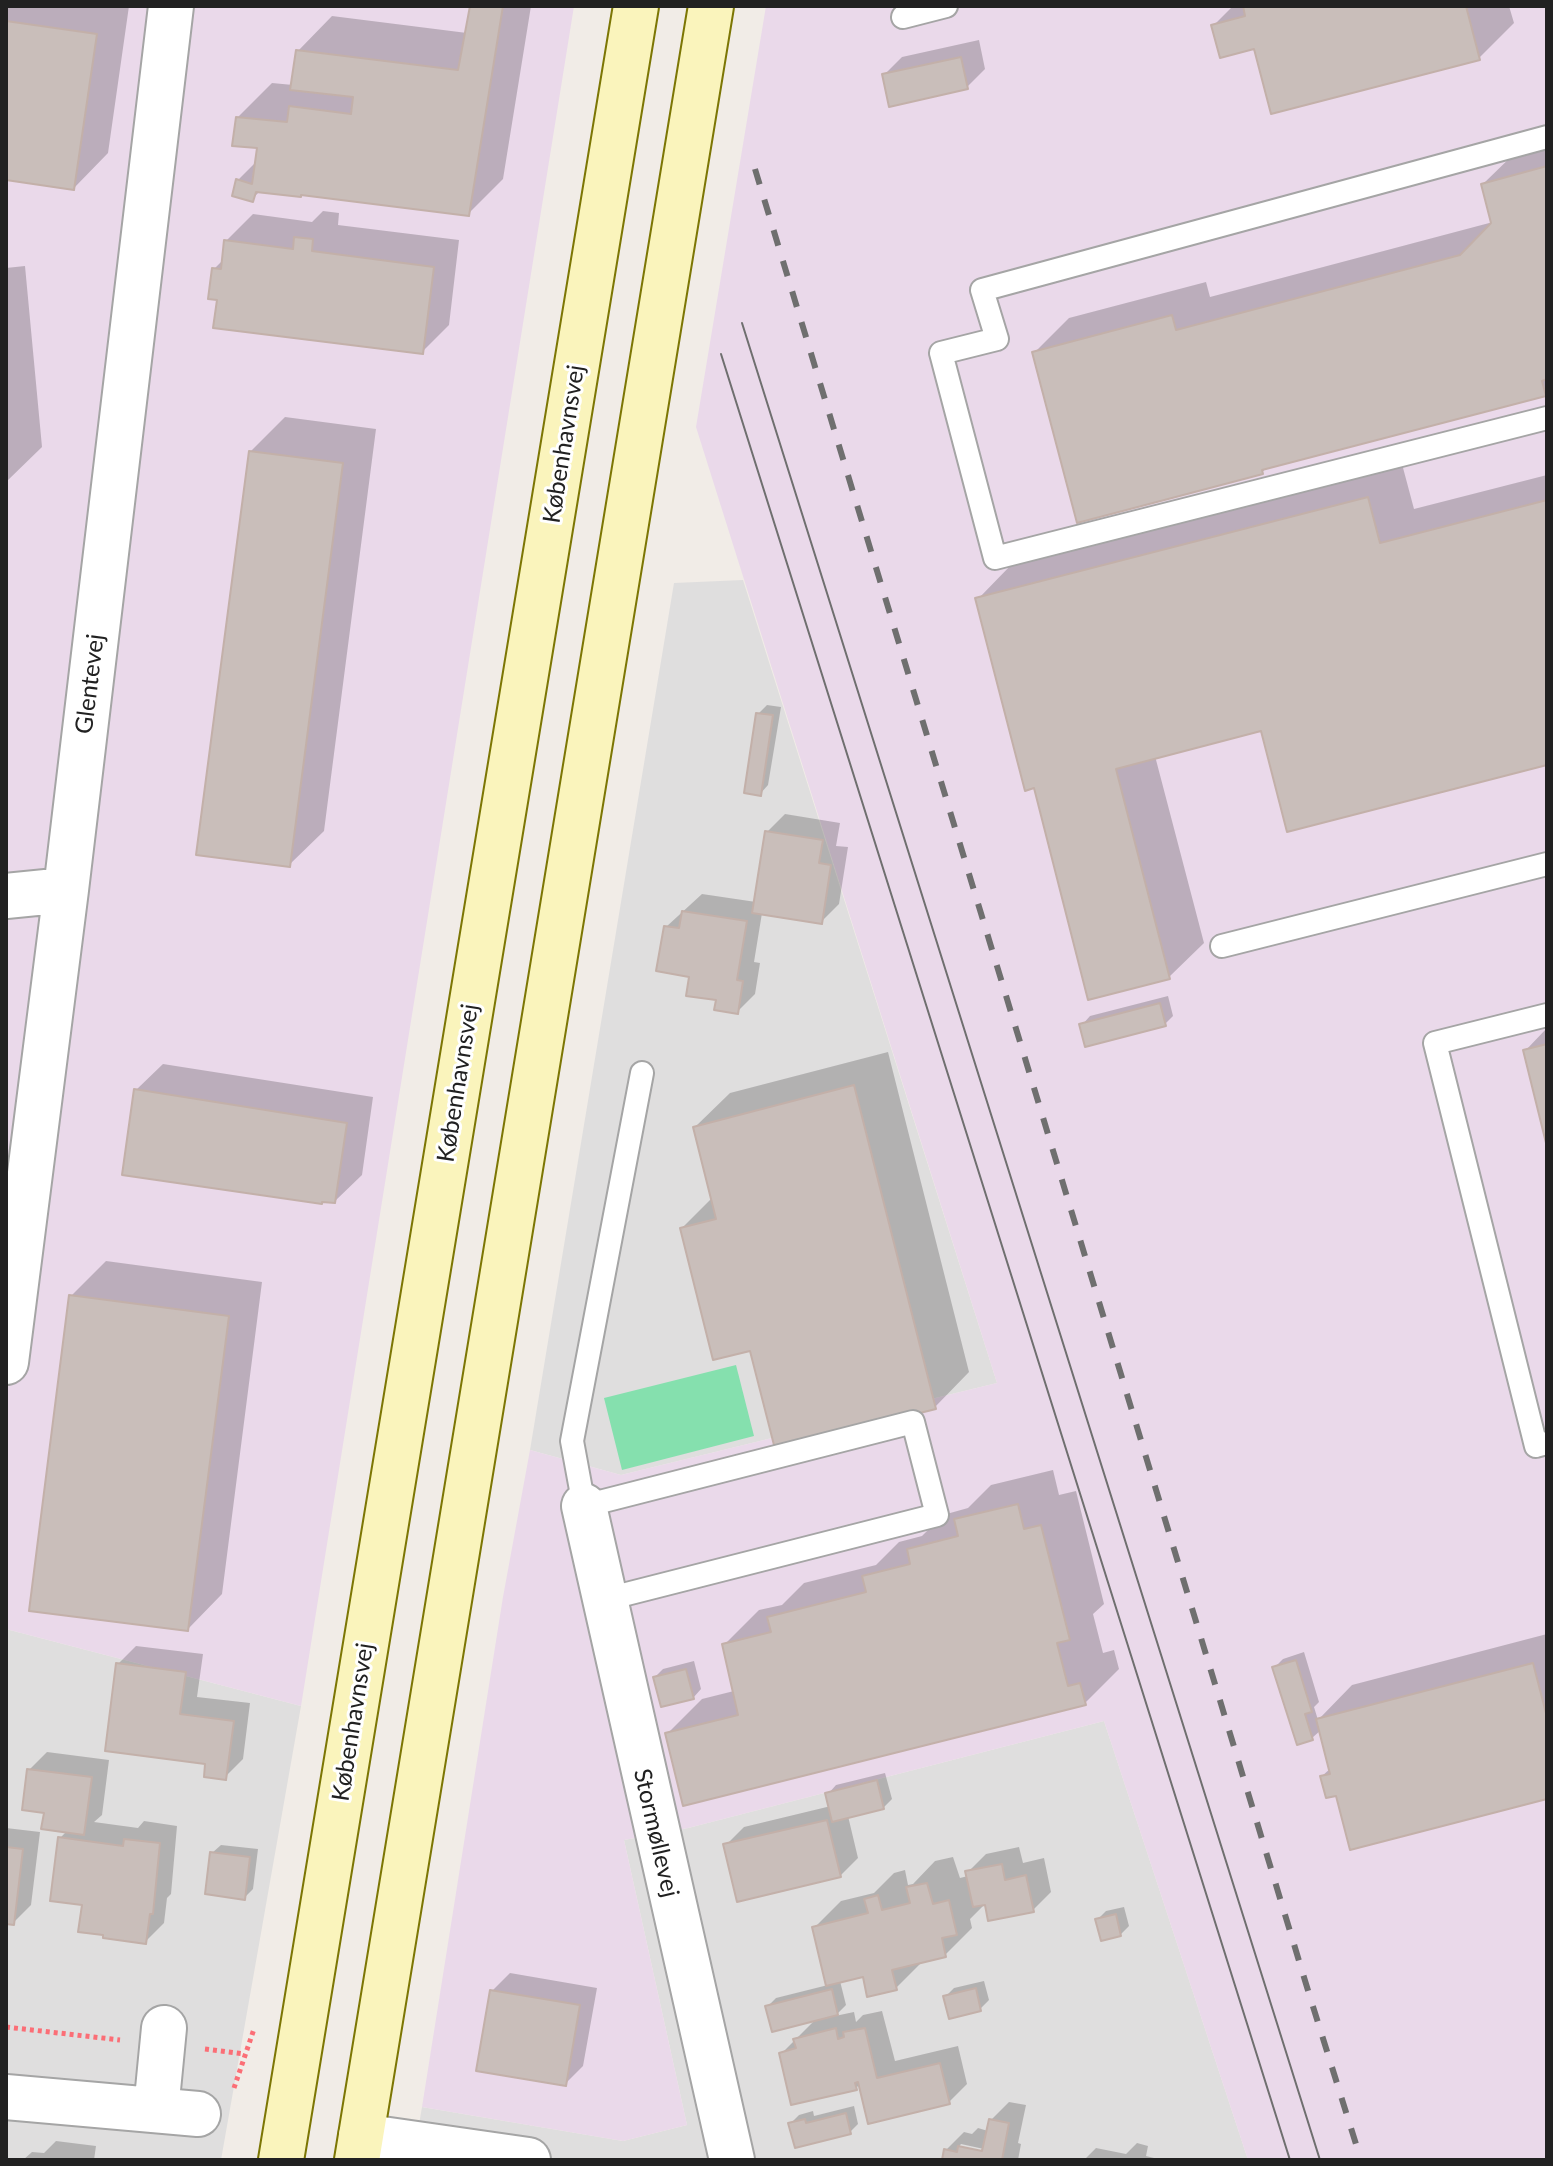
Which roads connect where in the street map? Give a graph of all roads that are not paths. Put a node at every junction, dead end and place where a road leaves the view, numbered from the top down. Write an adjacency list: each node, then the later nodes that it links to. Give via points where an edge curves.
1 (171, 6): 9 (street, Glentevej)
2 (636, 6): 21 (main road, Københavnsvej)
3 (711, 6): 20 (main road)
4 (946, 6): 5 (lane)
5 (903, 17)
6 (1547, 137): 7 (lane, via 982,290 997,339 941,353 995,558)
7 (1547, 418)
8 (1547, 864): 11 (lane)
9 (66, 890): 10 (street); 14 (street, Glentevej)
10 (6, 896)
11 (1222, 946)
12 (1547, 1015): 15 (lane, via 1435,1043 1536,1446)
13 (642, 1073): 16 (lane, via 572,1441)
14 (6, 1362)
15 (1547, 1443)
16 (584, 1506): 17 (street, Stormøllevej); 17 (lane, via 913,1422 937,1515)
17 (603, 1600): 23 (street, Stormøllevej)
18 (164, 2028): 19 (street, via 177,2112)
19 (6, 2097)
20 (359, 2148): 22 (street)
21 (281, 2160)
22 (528, 2160)
23 (732, 2160)

